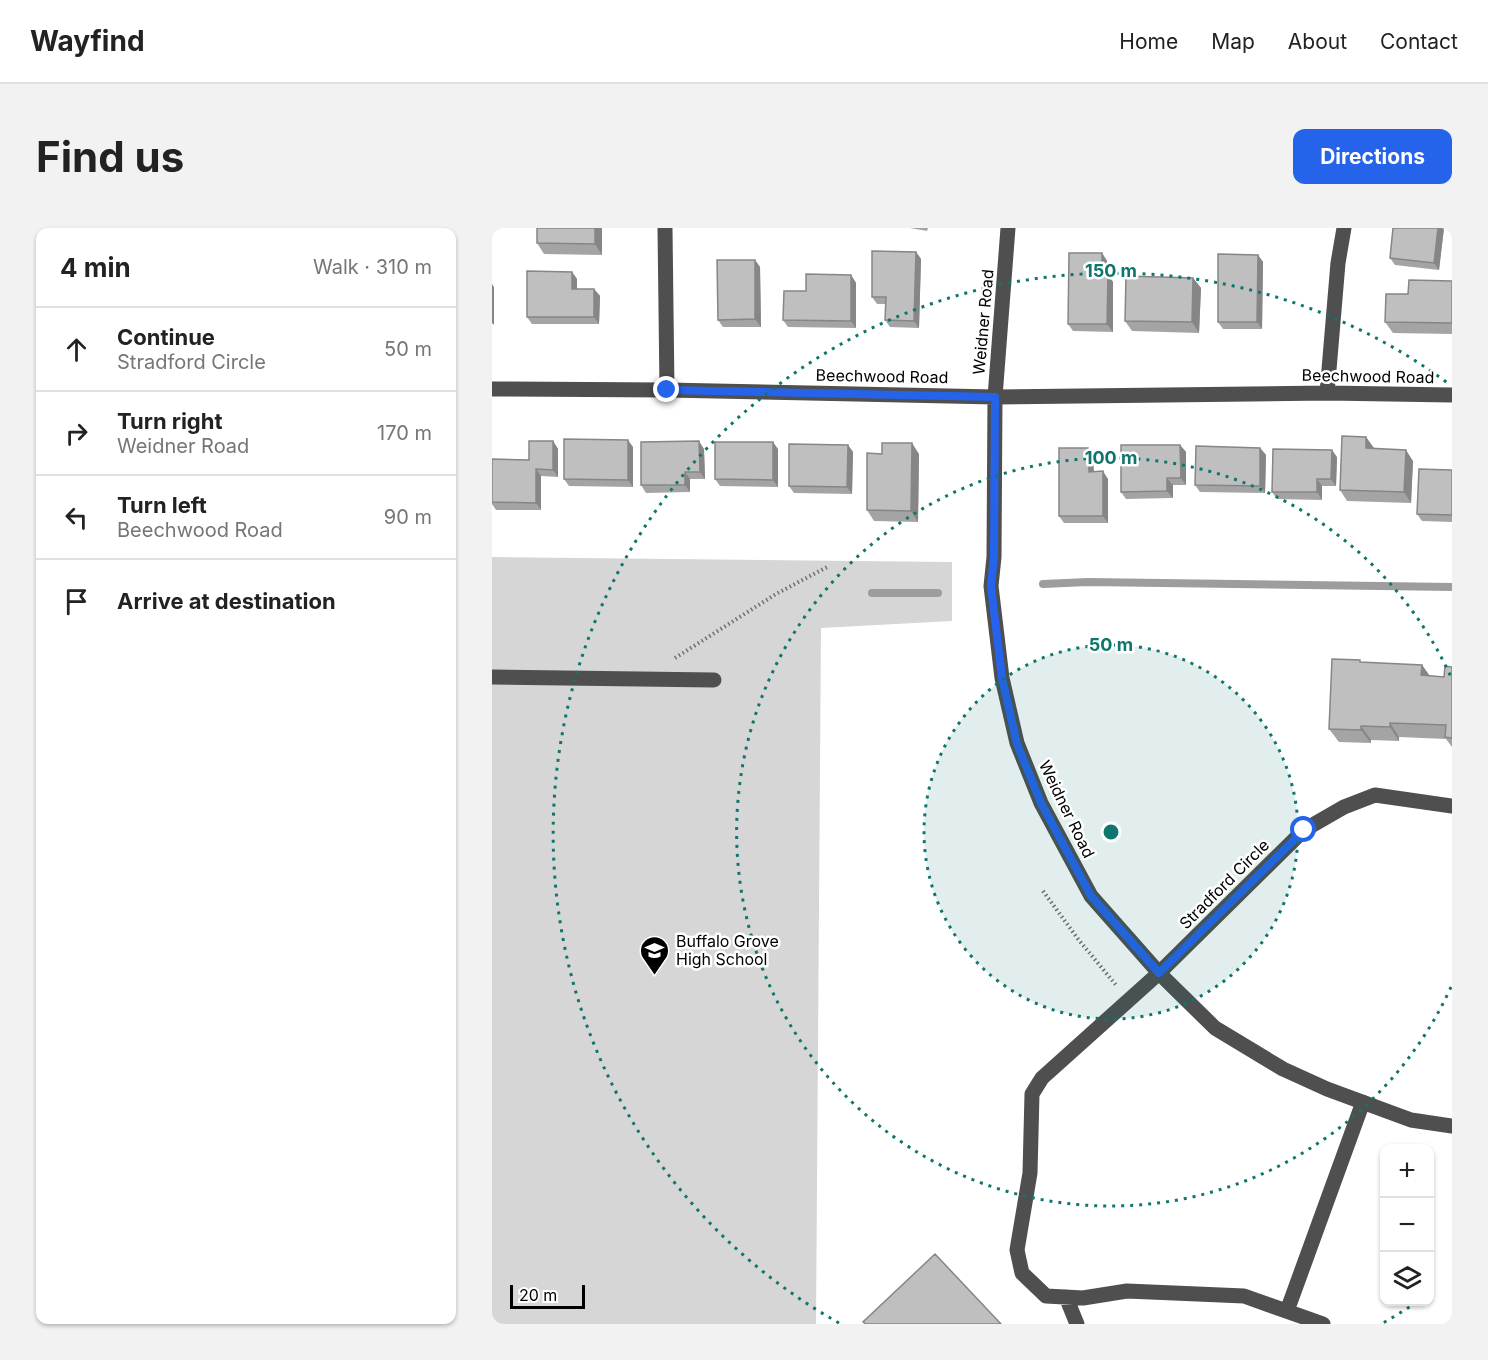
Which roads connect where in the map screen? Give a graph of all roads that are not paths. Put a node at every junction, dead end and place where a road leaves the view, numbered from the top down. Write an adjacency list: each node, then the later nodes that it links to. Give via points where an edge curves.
1 (665, 228): 5 (street)
2 (1008, 228): 8 (street, Weidner Road)
3 (1344, 228): 6 (street)
4 (492, 389): 5 (street, Beechwood Road)
5 (667, 390): 8 (street, Beechwood Road)
6 (1327, 393): 7 (street, Beechwood Road); 8 (street, Beechwood Road)
7 (1452, 396)
8 (995, 397): 12 (street, Weidner Road, via 991,586 1002,678 1017,744 1041,803 1091,896)
9 (492, 677): 10 (street)
10 (714, 680)
11 (1452, 806): 12 (street, Stradford Circle, via 1375,795 1324,818 1304,830)
12 (1159, 973): 13 (street, Weidner Road, via 1215,1028 1283,1069); 15 (street, Stradford Circle, via 1042,1078 1032,1094 1030,1173 1017,1250 1022,1273 1046,1296)
13 (1363, 1102): 14 (street, Weidner Road, via 1412,1120); 16 (street)
14 (1452, 1126)
15 (1066, 1297): 16 (street, Stradford Circle, via 1127,1291 1244,1296); 17 (street)
16 (1287, 1311): 18 (street, Stradford Circle)
17 (1077, 1324)
18 (1323, 1324)

